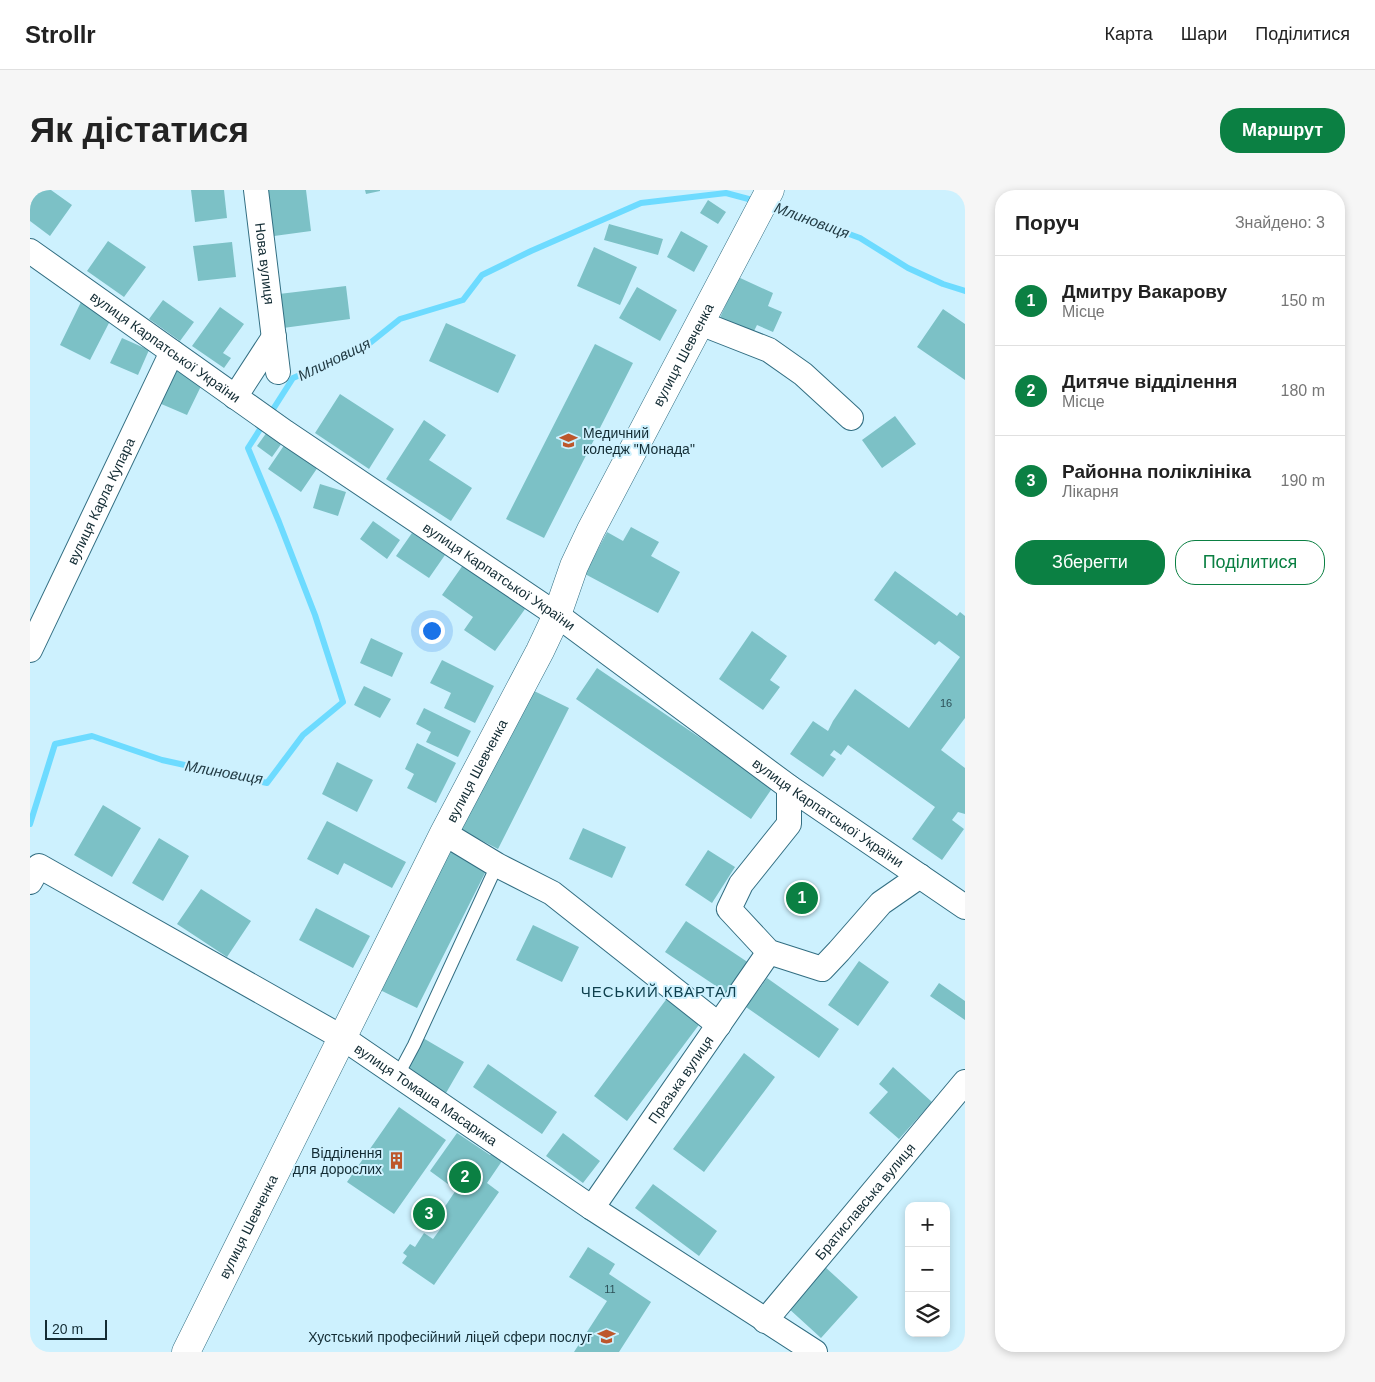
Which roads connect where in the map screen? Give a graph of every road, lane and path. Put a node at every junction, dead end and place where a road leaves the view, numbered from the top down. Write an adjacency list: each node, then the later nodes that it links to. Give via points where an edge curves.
1 (256, 190): 5 (street, Нова вулиця)
2 (770, 190): 4 (main road, вулиця Шевченка)
3 (30, 251): 6 (street, вулиця Карпатської України)
4 (700, 323): 9 (street, via 769,350 803,374); 10 (main road, вулиця Шевченка, via 582,548)
5 (274, 337): 7 (street, Нова вулиця); 8 (street)
6 (172, 352): 8 (street, вулиця Карпатської України); 11 (street, вулиця Карла Купара)
7 (278, 372)
8 (235, 397): 10 (street, вулиця Карпатської України)
9 (851, 418)
10 (556, 614): 12 (street, вулиця Карпатської України); 13 (main road, вулиця Шевченка, via 540,651)
11 (30, 650)
12 (790, 787): 16 (street, вулиця Карпатської України); 18 (street, via 789,824 740,884 729,909)
13 (444, 833): 14 (street); 20 (main road, вулиця Шевченка)
14 (497, 865): 19 (street, via 552,893); 21 (lane)
15 (33, 869): 20 (street, вулиця Томаша Масарика)
16 (920, 876): 17 (street, вулиця Карпатської України); 18 (street, via 881,903 822,968)
17 (965, 907)
18 (769, 952): 19 (street, Празька вулиця)
19 (719, 1025): 23 (street, Празька вулиця)
20 (343, 1038): 21 (street, вулиця Томаша Масарика); 25 (main road, вулиця Шевченка)
21 (398, 1075): 23 (street, вулиця Томаша Масарика)
22 (965, 1082): 24 (street, Братиславська вулиця)
23 (592, 1208): 24 (street, вулиця Томаша Масарика)
24 (765, 1321): 26 (street, вулиця Томаша Масарика)
25 (186, 1352)
26 (815, 1352)

